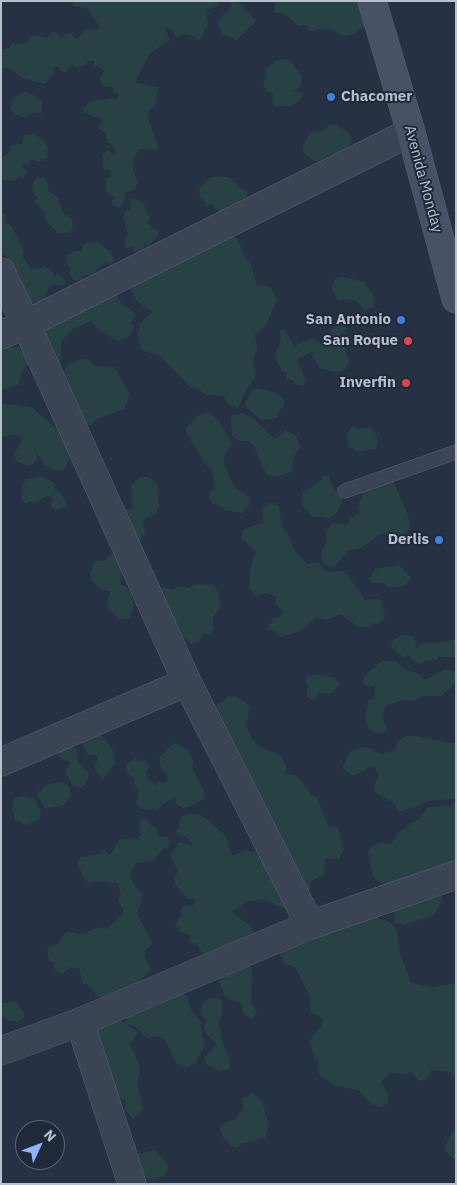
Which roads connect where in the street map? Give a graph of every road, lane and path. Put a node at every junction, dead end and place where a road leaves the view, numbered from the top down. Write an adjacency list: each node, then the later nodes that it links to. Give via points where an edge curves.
1 (372, 1): 2 (main road, Avenida Monday)
2 (411, 132): 4 (main road, Avenida Monday); 5 (street)
3 (1, 272): 5 (street)
4 (456, 300)
5 (26, 324): 6 (street); 9 (street)
6 (1, 335)
7 (456, 452): 8 (lane)
8 (345, 491)
9 (187, 682): 10 (street); 12 (street)
10 (1, 762)
11 (456, 875): 12 (street)
12 (310, 925): 13 (street)
13 (80, 1022): 14 (street); 15 (street)
14 (1, 1051)
15 (132, 1184)

